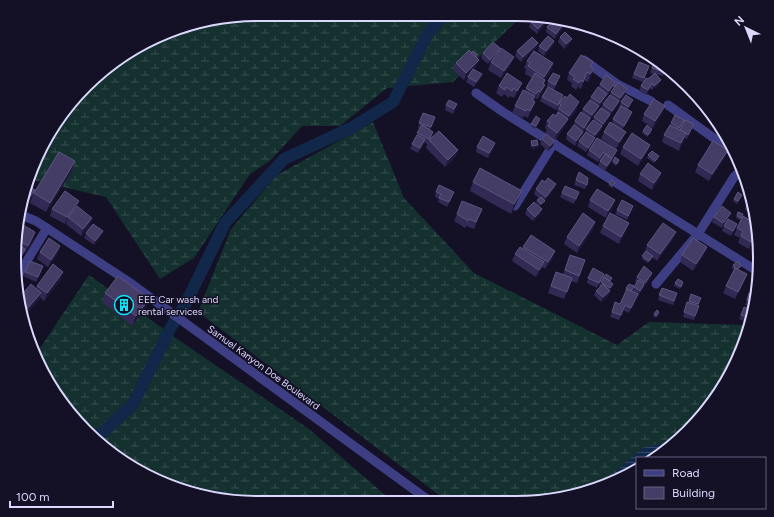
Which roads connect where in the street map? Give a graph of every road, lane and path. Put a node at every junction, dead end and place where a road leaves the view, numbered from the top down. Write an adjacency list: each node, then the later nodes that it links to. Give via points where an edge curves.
1 (584, 60): 3 (street, via 617,84)
2 (476, 93): 5 (street)
3 (651, 101)
4 (668, 105): 6 (street)
5 (554, 143): 8 (street); 11 (street)
6 (725, 146)
7 (737, 174): 11 (street)
8 (515, 206)
9 (25, 217): 10 (street, Samuel Kanyon Doe Boulevard)
10 (46, 228): 13 (street); 15 (street, Samuel Kanyon Doe Boulevard, via 129,282)
11 (698, 234): 12 (street); 14 (street)
12 (752, 269)
13 (22, 270)
14 (656, 284)
15 (423, 496)

